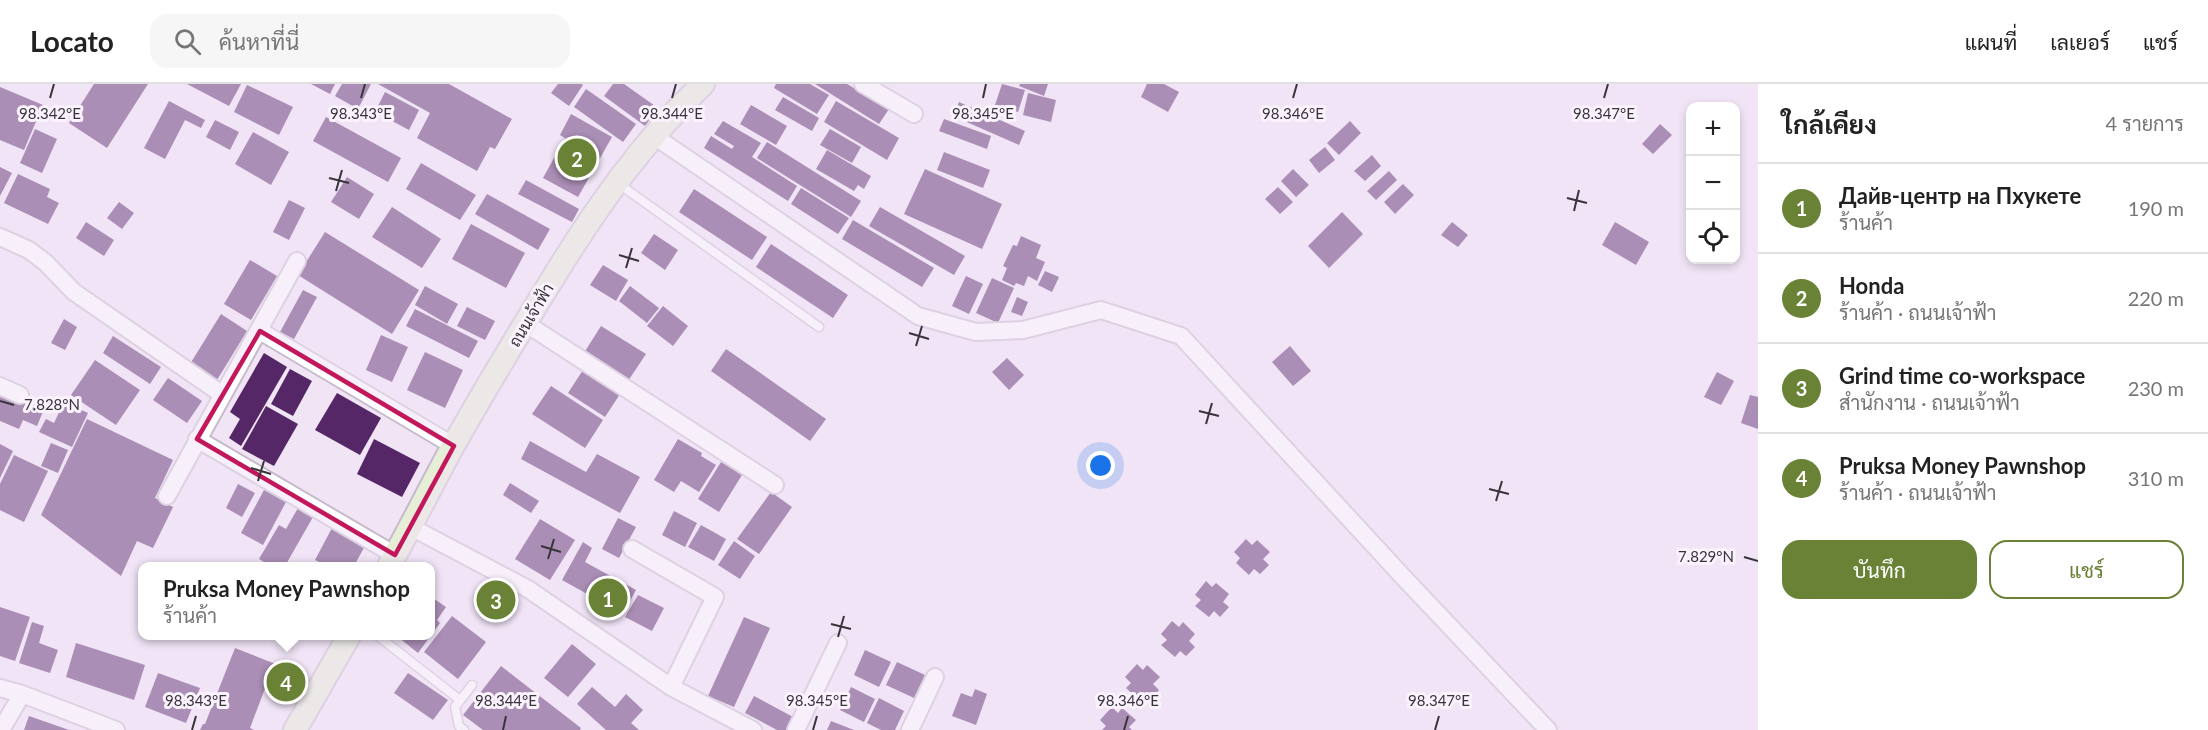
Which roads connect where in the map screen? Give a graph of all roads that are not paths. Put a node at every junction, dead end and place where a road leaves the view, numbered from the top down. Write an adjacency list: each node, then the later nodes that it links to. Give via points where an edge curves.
1 (703, 84): 4 (main road, ถนนเจ้าฟ้า)
2 (863, 84): 3 (street)
3 (914, 114)
4 (654, 136): 5 (main road, ถนนเจ้าฟ้า); 37 (street, via 918,316 976,332 1023,330 1101,310 1181,336)
5 (616, 182): 8 (main road, ถนนเจ้าฟ้า); 9 (lane)
6 (0, 237): 12 (street, via 29,250 74,291)
7 (297, 261): 10 (street)
8 (525, 323): 15 (main road, ถนนเจ้าฟ้า); 16 (street)
9 (819, 327)
10 (260, 331): 12 (street); 15 (street)
11 (0, 386): 13 (street)
12 (223, 394): 14 (street)
13 (20, 396)
14 (197, 440): 17 (street); 20 (street)
15 (453, 446): 18 (main road, ถนนเจ้าฟ้า)
16 (775, 485)
17 (167, 496)
18 (411, 527): 20 (main road, ถนนเจ้าฟ้า); 26 (street, via 528,589)
19 (632, 549): 26 (street, via 716,597)
20 (392, 561)
21 (347, 640): 32 (main road)
22 (383, 640): 29 (lane)
23 (838, 643): 35 (street)
24 (935, 677): 36 (street)
25 (472, 685): 29 (lane)
26 (671, 687): 34 (street)
27 (0, 688): 28 (street)
28 (22, 694): 30 (street); 31 (street)
29 (460, 700): 33 (lane, via 455,707 459,726)
30 (1, 730)
31 (116, 730)
32 (294, 730)
33 (464, 730)
34 (753, 730)
35 (796, 730)
36 (910, 730)
37 (1548, 730)

